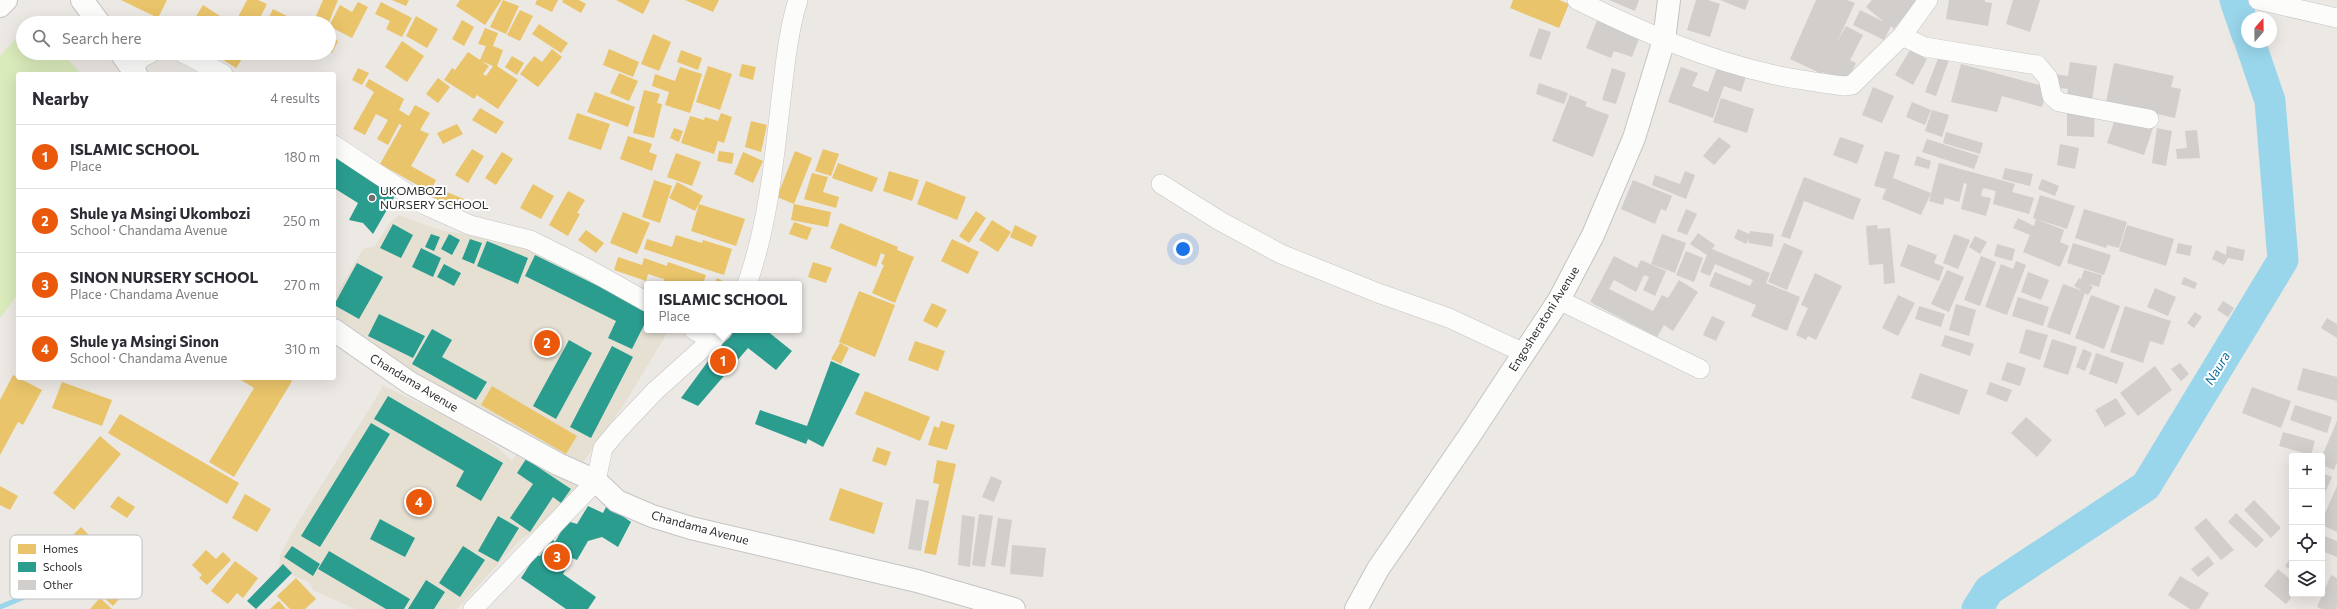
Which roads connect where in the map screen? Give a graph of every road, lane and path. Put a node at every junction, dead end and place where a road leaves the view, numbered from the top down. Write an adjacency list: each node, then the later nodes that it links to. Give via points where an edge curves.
1 (6, 0): 8 (street)
2 (82, 0): 9 (street)
3 (798, 0): 18 (street, via 785,68 771,186 758,249)
4 (1577, 0): 12 (street)
5 (1669, 0): 12 (street, Engosheratoni Avenue)
6 (1928, 0): 11 (street)
7 (2258, 0): 10 (street)
8 (0, 6)
9 (94, 16)
10 (2337, 18)
11 (1902, 36): 12 (street, via 1852,85 1844,86 1775,75); 15 (street, via 1925,47 2037,65 2048,78 2052,96 2059,102)
12 (1664, 40): 20 (street, Engosheratoni Avenue, via 1634,138 1622,168 1593,235)
13 (197, 60): 14 (street)
14 (219, 72)
15 (2149, 119)
16 (336, 146): 19 (street, via 423,204 470,225 530,240)
17 (1161, 184): 24 (street, via 1220,221 1281,254 1449,318)
18 (748, 281)
19 (644, 300)
20 (1559, 300): 24 (street, Engosheratoni Avenue); 25 (street)
21 (336, 331): 26 (street, Chandama Avenue, via 410,383 489,428)
22 (706, 333): 23 (street)
23 (718, 336): 26 (street, via 655,391 619,428 604,448)
24 (1524, 353): 29 (street, Engosheratoni Avenue, via 1378,569)
25 (1700, 369)
26 (596, 481): 27 (street); 28 (street, Chandama Avenue, via 617,501 691,528 917,581)
27 (473, 609)
28 (1014, 609)
29 (1356, 609)

